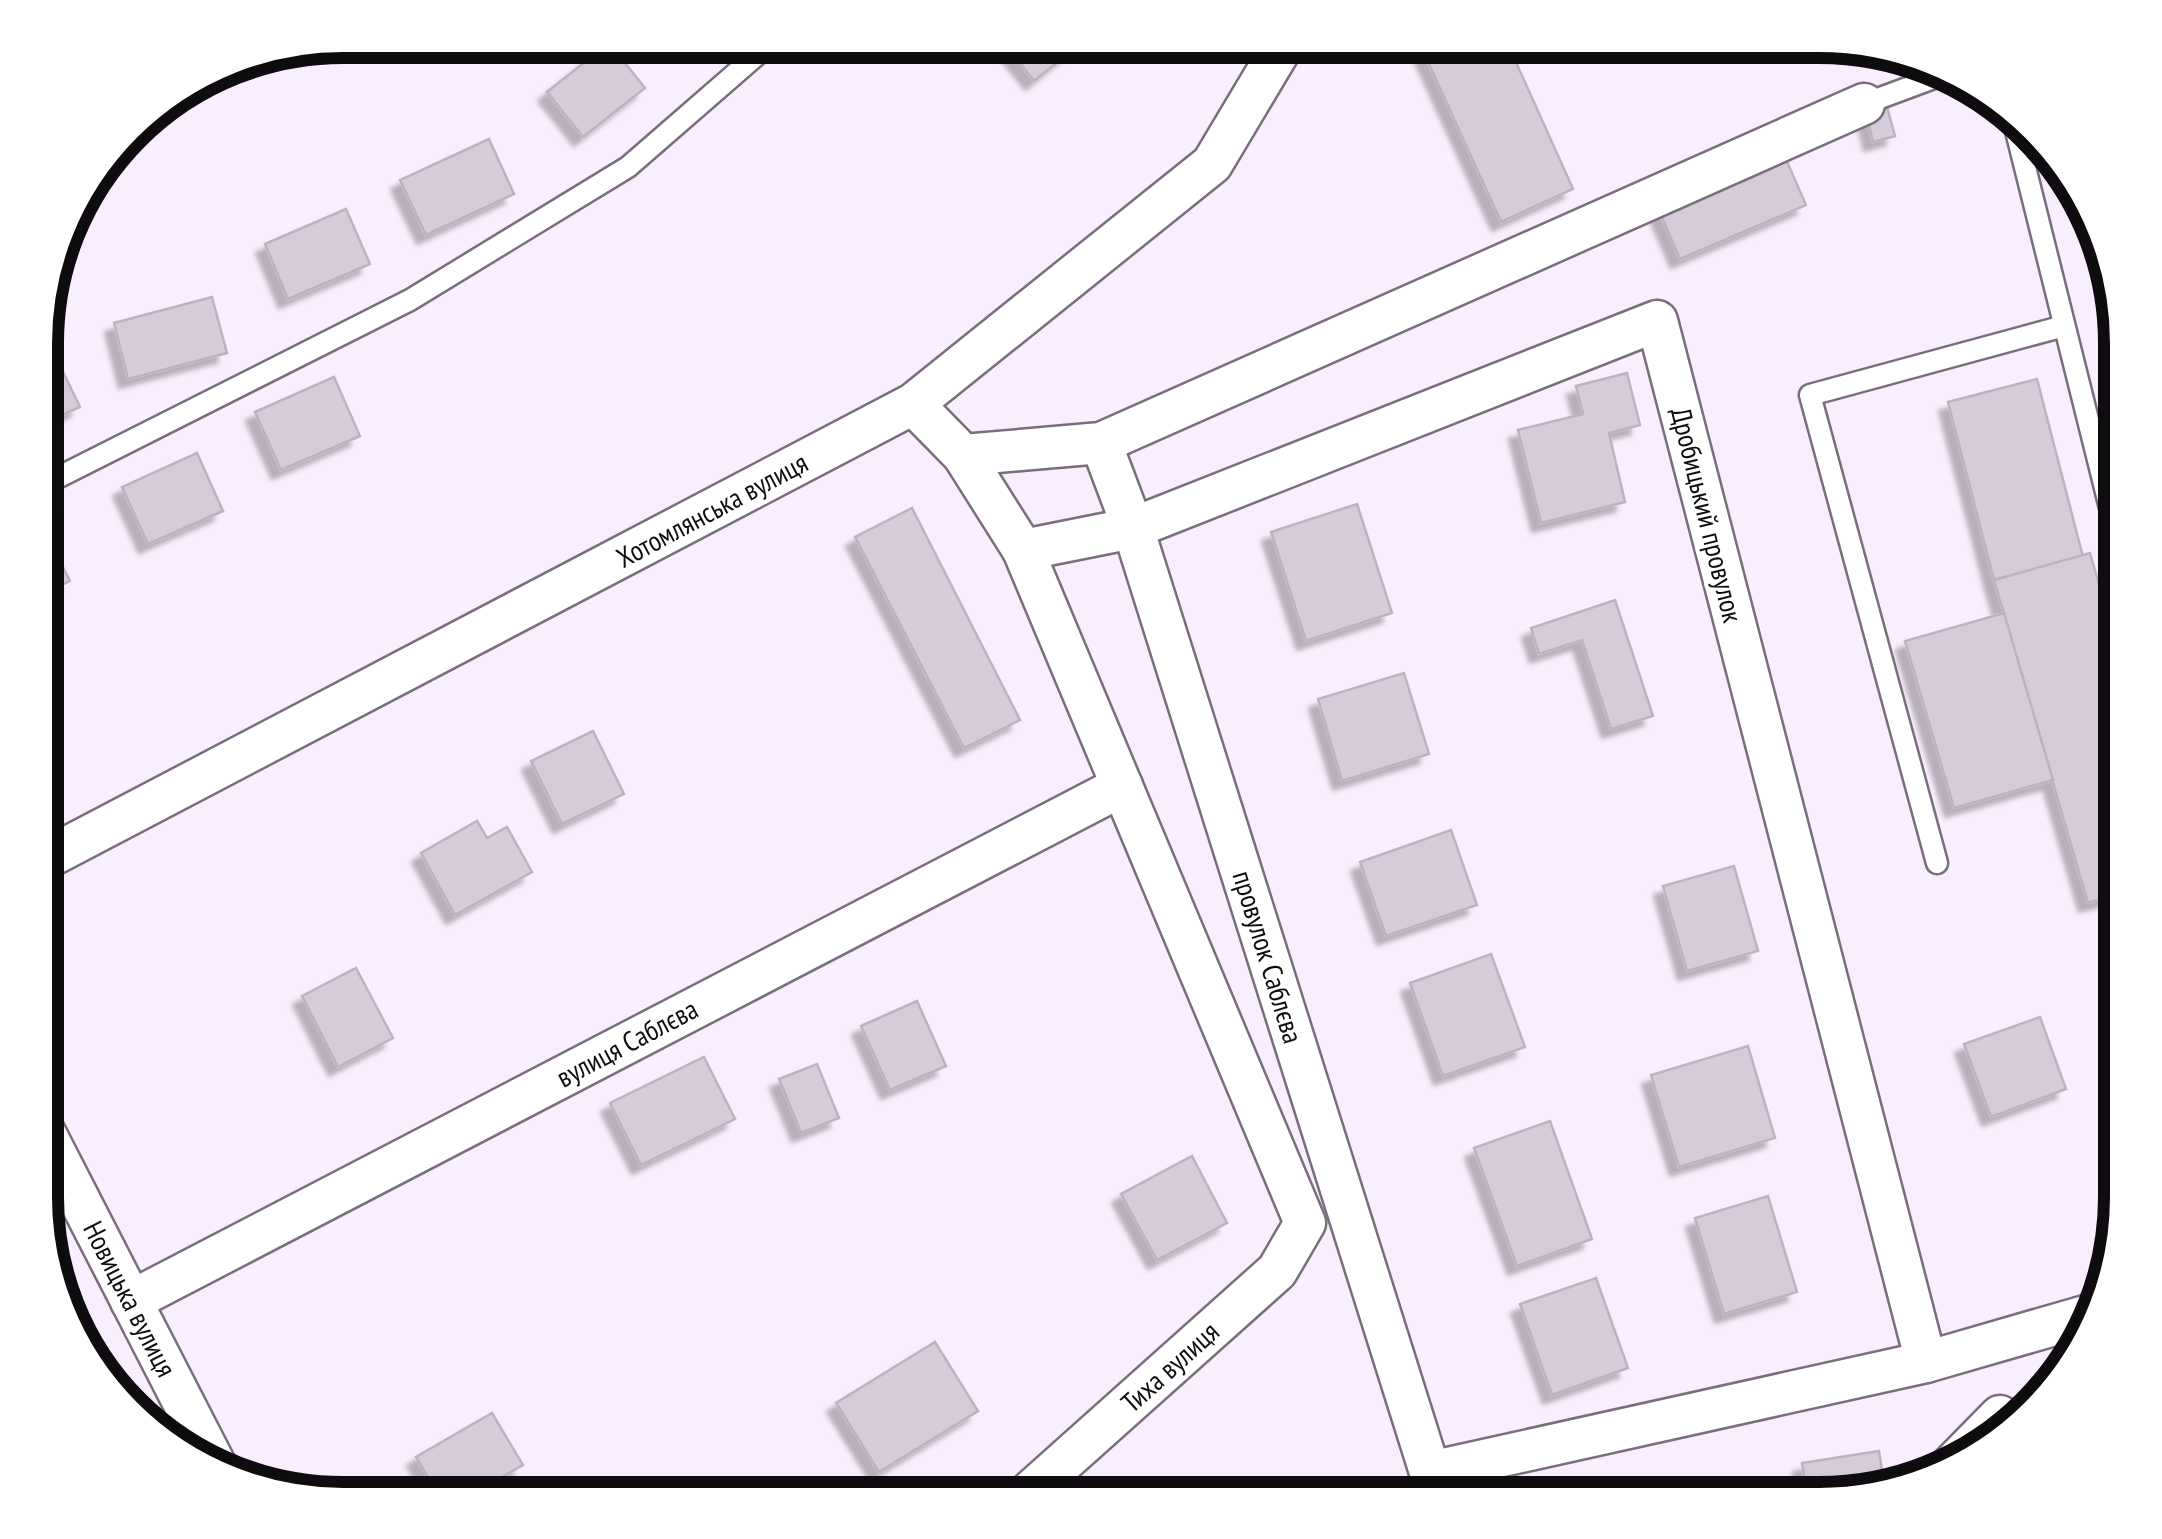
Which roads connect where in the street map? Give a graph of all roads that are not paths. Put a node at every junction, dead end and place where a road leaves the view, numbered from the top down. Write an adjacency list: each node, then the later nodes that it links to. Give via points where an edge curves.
1 (753, 58): 10 (lane, via 628,166 410,300)
2 (1275, 58): 7 (street, Хотомлянська вулиця, via 1212,164)
3 (1930, 79): 4 (lane)
4 (1864, 104): 8 (street)
5 (2018, 139): 6 (lane)
6 (2064, 326): 11 (lane); 16 (lane, via 1810,395)
7 (914, 404): 9 (street); 15 (street, Хотомлянська вулиця)
8 (1101, 443): 9 (street); 12 (street, провулок Саблєва)
9 (963, 455): 13 (street)
10 (58, 477)
11 (2104, 484)
12 (1133, 528): 13 (street, Дробицький провулок); 20 (street, Дробицький провулок, via 1657,321); 25 (street, провулок Саблєва)
13 (1024, 550): 14 (street)
14 (1122, 786): 18 (street, вулиця Саблєва); 24 (street, Тиха вулиця, via 1304,1223 1277,1271)
15 (58, 852)
16 (1937, 863)
17 (58, 1160): 18 (street, Новицька вулиця)
18 (131, 1301): 23 (street, Новицька вулиця)
19 (2077, 1318): 20 (street, провулок Саблєва)
20 (1926, 1362): 26 (street, провулок Саблєва)
21 (2000, 1416): 22 (street)
22 (1998, 1418)
23 (206, 1446)
24 (1042, 1481)
25 (1432, 1482)
26 (1446, 1482)

